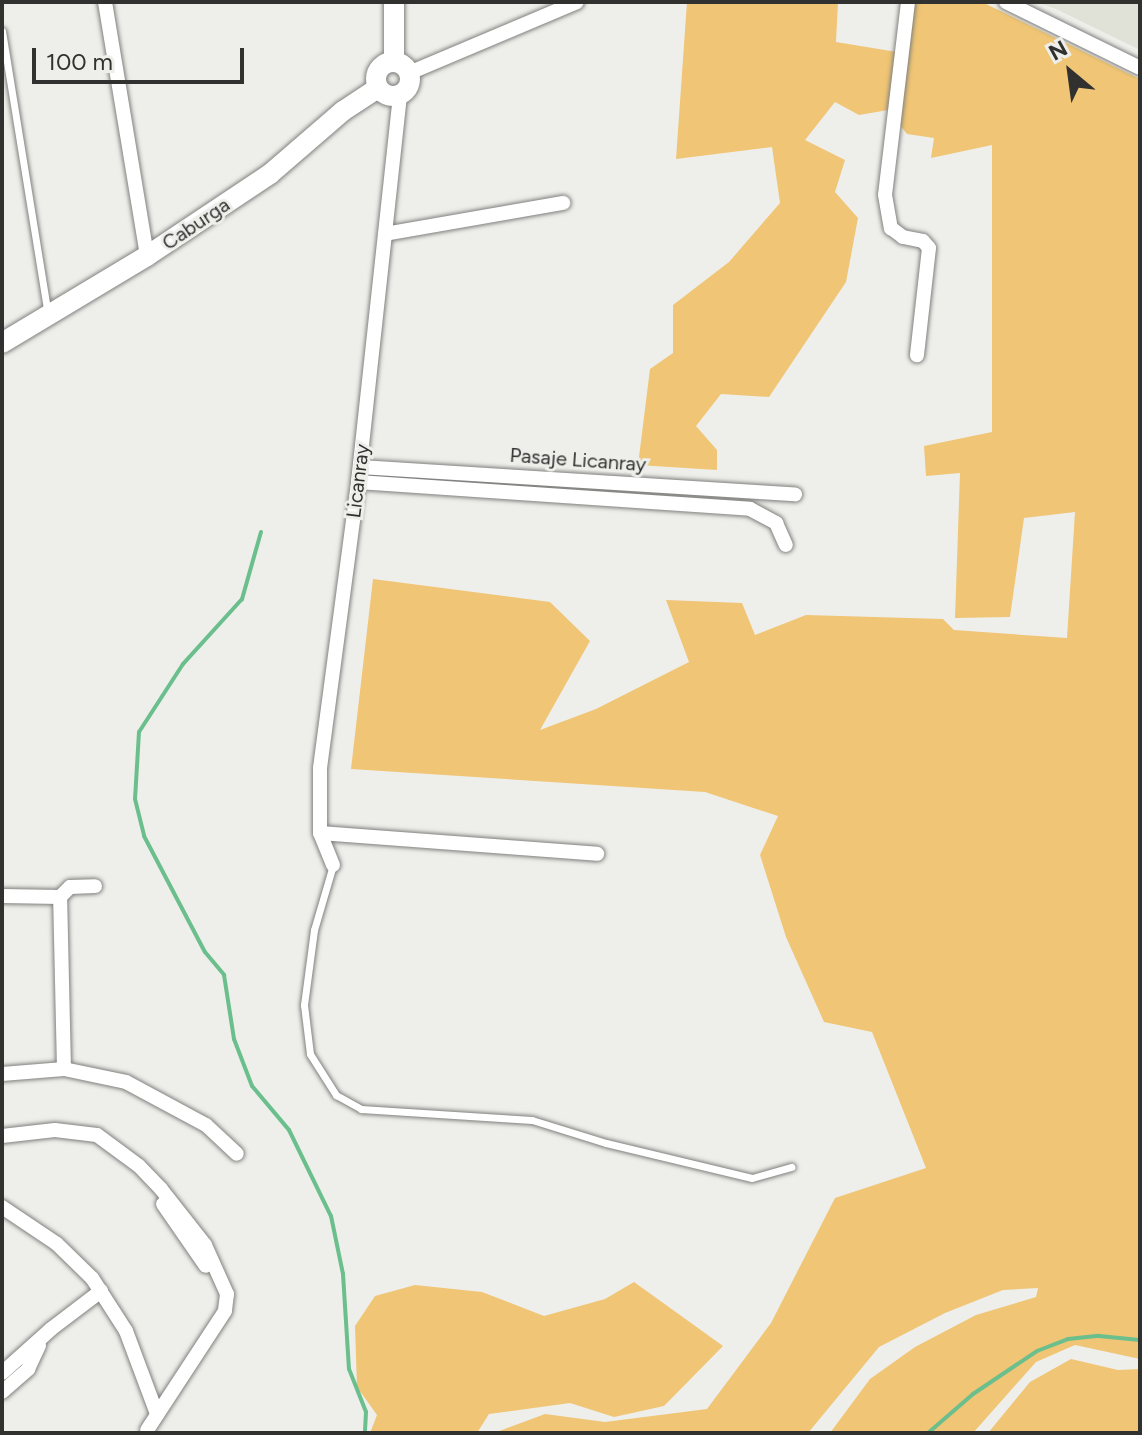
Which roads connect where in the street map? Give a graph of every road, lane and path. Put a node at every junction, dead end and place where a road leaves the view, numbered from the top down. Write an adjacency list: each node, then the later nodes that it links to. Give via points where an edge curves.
1 (105, 2): 13 (street)
2 (394, 2): 7 (street)
3 (577, 2): 7 (street)
4 (908, 2): 16 (street, via 885,195 891,228 929,248)
5 (1006, 2): 8 (street)
6 (2, 31): 14 (lane)
7 (401, 67): 9 (street, Caburga, via 380,68); 10 (street, via 410,83)
8 (1140, 68)
9 (378, 88): 10 (street, via 390,96); 13 (street, Caburga, via 270,174)
10 (400, 94): 12 (street, Licanray)
11 (563, 203): 12 (street)
12 (385, 234): 17 (street, Licanray)
13 (147, 256): 14 (street, Caburga)
14 (48, 316): 15 (street, Caburga)
15 (2, 343)
16 (917, 355)
17 (359, 475): 18 (street, Pasaje Licanray); 19 (street, via 750,509 776,523); 20 (street, Licanray, via 320,768)
18 (795, 494)
19 (786, 545)
20 (320, 833): 21 (street); 22 (street, Licanray)
21 (597, 854)
22 (333, 865): 30 (lane, via 314,930 304,1005 310,1054 336,1095 361,1109 532,1120 752,1178)
23 (95, 886): 25 (street, via 70,887)
24 (2, 896): 25 (street)
25 (60, 897): 26 (street)
26 (64, 1069): 27 (street); 29 (street, via 146,1090 206,1125)
27 (2, 1074)
28 (2, 1136): 37 (street, via 37,1130 97,1135 139,1166 183,1212 205,1245 223,1283 225,1311)
29 (237, 1154)
30 (791, 1167)
31 (2, 1207): 33 (street, via 57,1244)
32 (2, 1217): 33 (street, via 61,1259)
33 (97, 1294): 34 (street); 37 (street, via 142,1402)
34 (40, 1340): 35 (street); 36 (street, via 28,1369)
35 (2, 1373)
36 (2, 1392)
37 (157, 1414): 38 (street)
38 (147, 1430)

